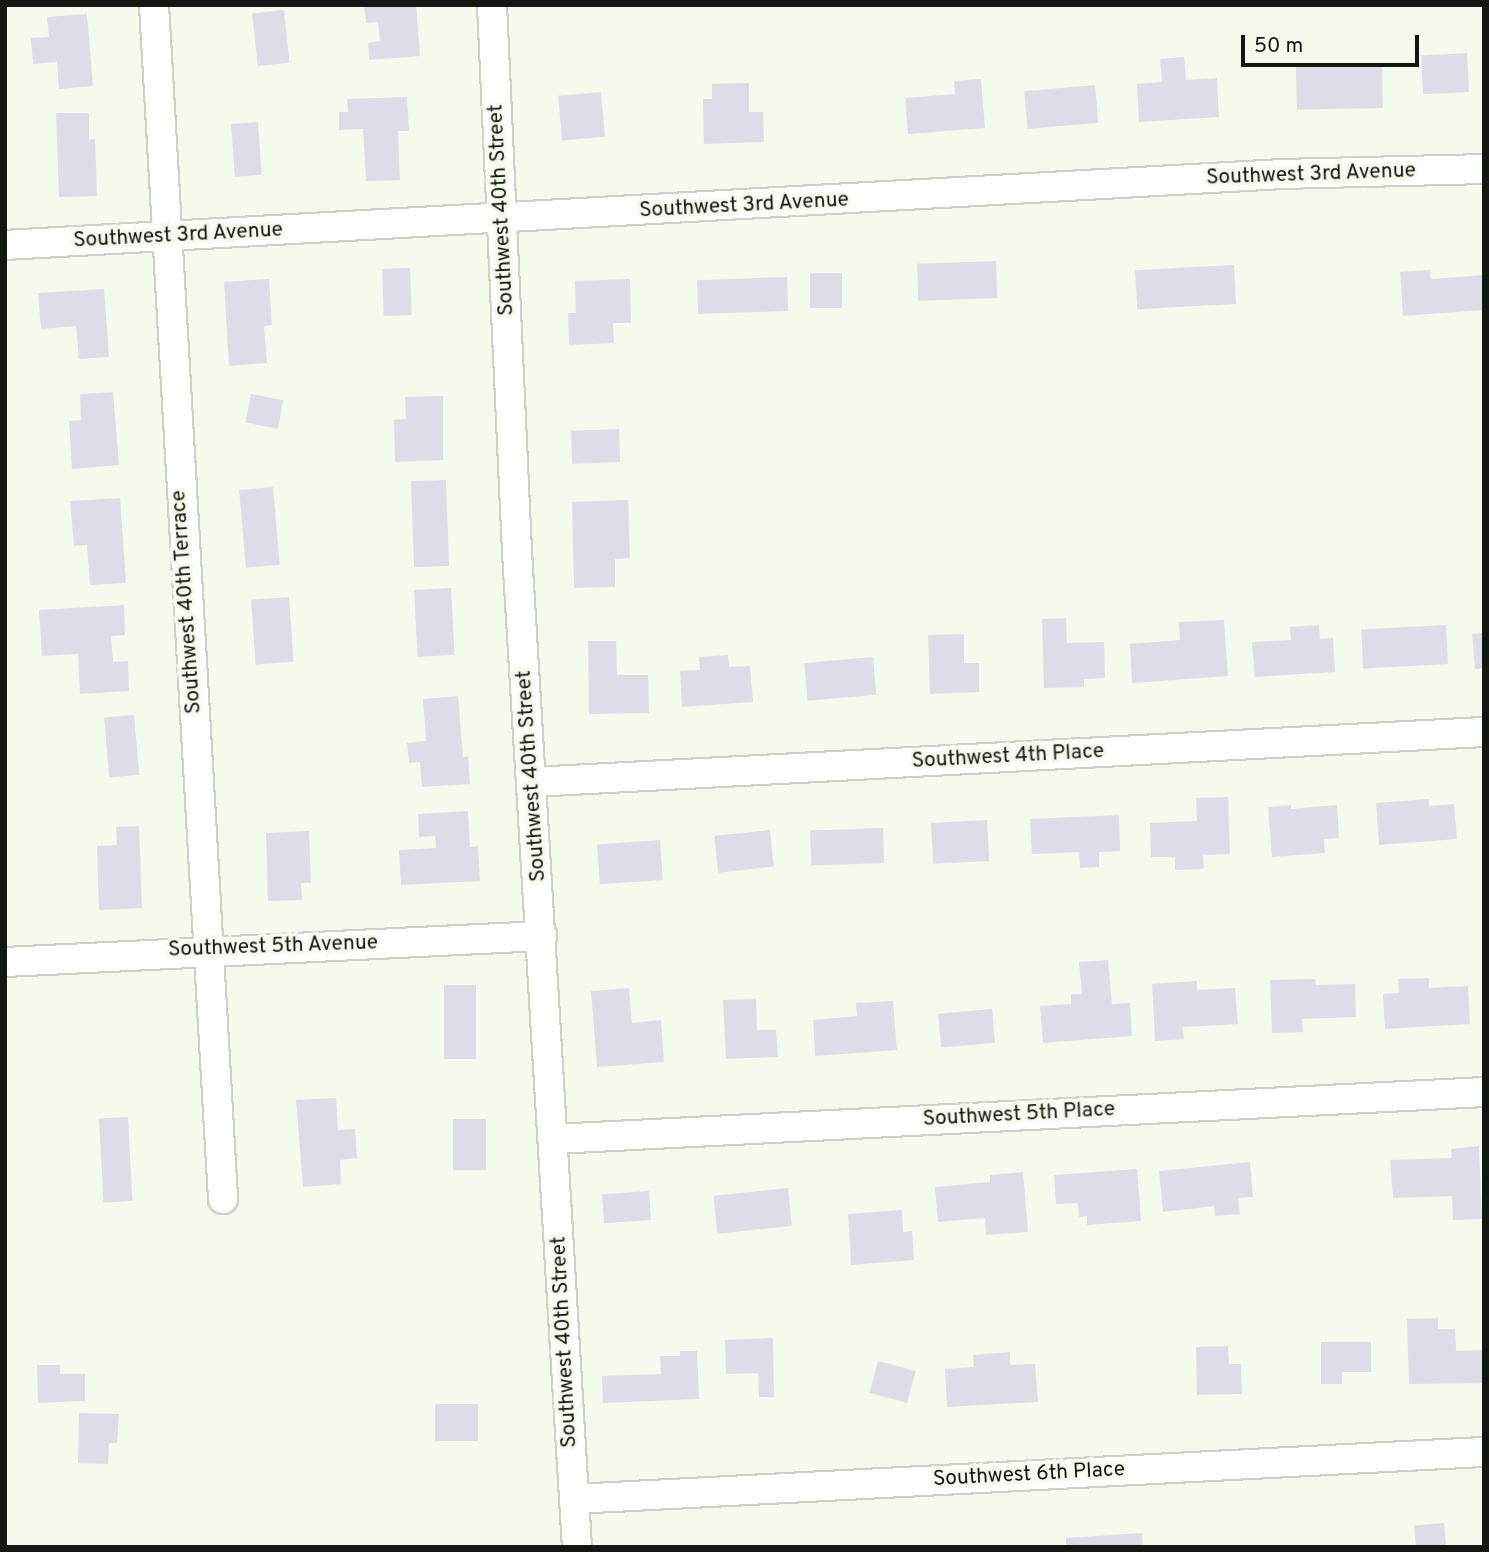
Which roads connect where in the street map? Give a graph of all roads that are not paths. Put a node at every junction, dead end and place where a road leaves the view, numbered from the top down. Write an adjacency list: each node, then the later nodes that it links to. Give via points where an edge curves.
1 (153, 5): 5 (street, Southwest 40th Terrace)
2 (492, 5): 4 (street, Southwest 40th Street)
3 (1484, 169): 4 (street, Southwest 3rd Avenue, via 1281,174)
4 (504, 220): 5 (street, Southwest 3rd Avenue); 8 (street, Southwest 40th Street, via 517,552)
5 (164, 237): 6 (street, Southwest 3rd Avenue); 10 (street, Southwest 40th Terrace)
6 (5, 245)
7 (1484, 732): 8 (street, Southwest 4th Place)
8 (532, 782): 9 (street, Southwest 40th Street)
9 (541, 936): 10 (street, Southwest 5th Avenue); 13 (street, Southwest 40th Street)
10 (207, 949): 11 (street, Southwest 5th Avenue); 14 (street, Southwest 40th Terrace)
11 (5, 962)
12 (1484, 1092): 13 (street, Southwest 5th Place)
13 (554, 1139): 16 (street, Southwest 40th Street)
14 (223, 1199)
15 (1484, 1452): 16 (street, Southwest 6th Place)
16 (574, 1499): 17 (street, Southwest 40th Street)
17 (577, 1547)

